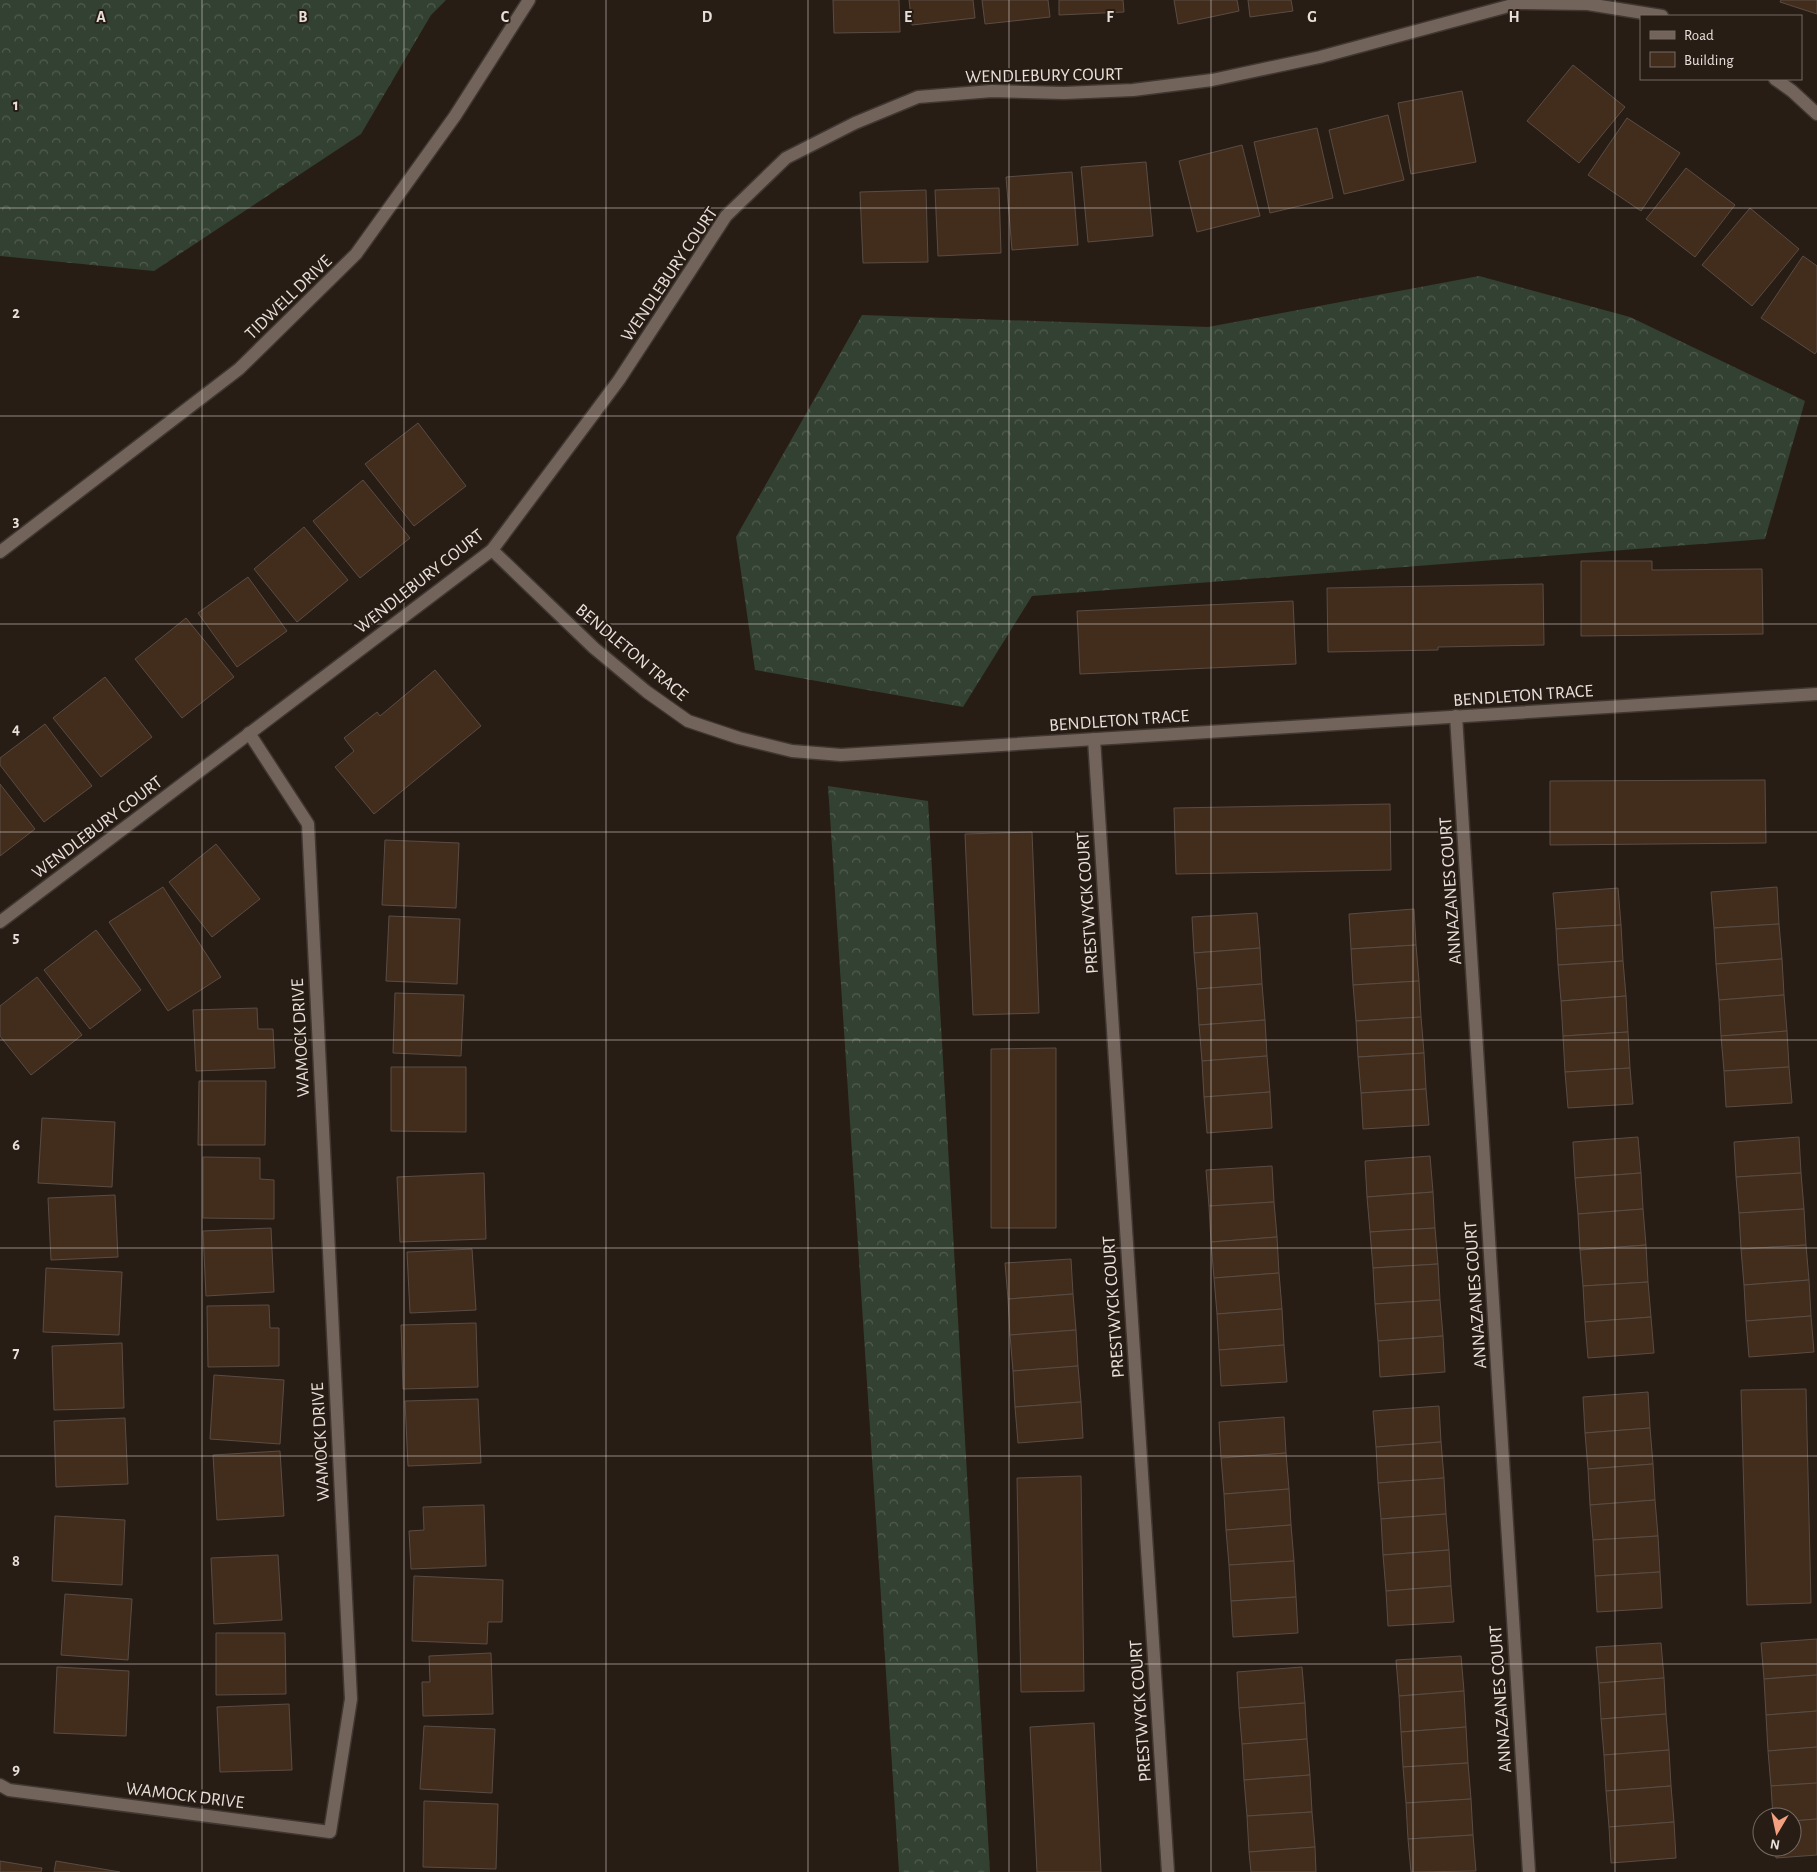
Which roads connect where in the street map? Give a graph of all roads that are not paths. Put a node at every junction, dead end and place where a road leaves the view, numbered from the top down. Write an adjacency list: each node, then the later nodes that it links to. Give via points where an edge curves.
1 (529, 0): 6 (street, TIDWELL DRIVE, via 455,116 356,254 239,369)
2 (1656, 15): 5 (street, WENDLEBURY COURT, via 1588,4 1520,2 1320,57 1212,80 1133,90 1064,93 992,91 918,97 855,123 786,158 726,216 619,380)
3 (1776, 80): 4 (street)
4 (1817, 114)
5 (492, 550): 9 (street, WENDLEBURY COURT); 10 (street, BENDLETON TRACE, via 594,648 647,692 688,721 739,738 792,751 841,754)
6 (0, 552)
7 (1817, 694): 8 (street, BENDLETON TRACE)
8 (1456, 716): 10 (street, BENDLETON TRACE); 14 (street, ANNAZANES COURT)
9 (249, 733): 11 (street, WENDLEBURY COURT); 12 (street, WAMOCK DRIVE, via 308,824 350,1699 330,1832 9,1790)
10 (1094, 739): 13 (street, PRESTWYCK COURT)
11 (0, 922)
12 (0, 1785)
13 (1168, 1872)
14 (1529, 1872)

